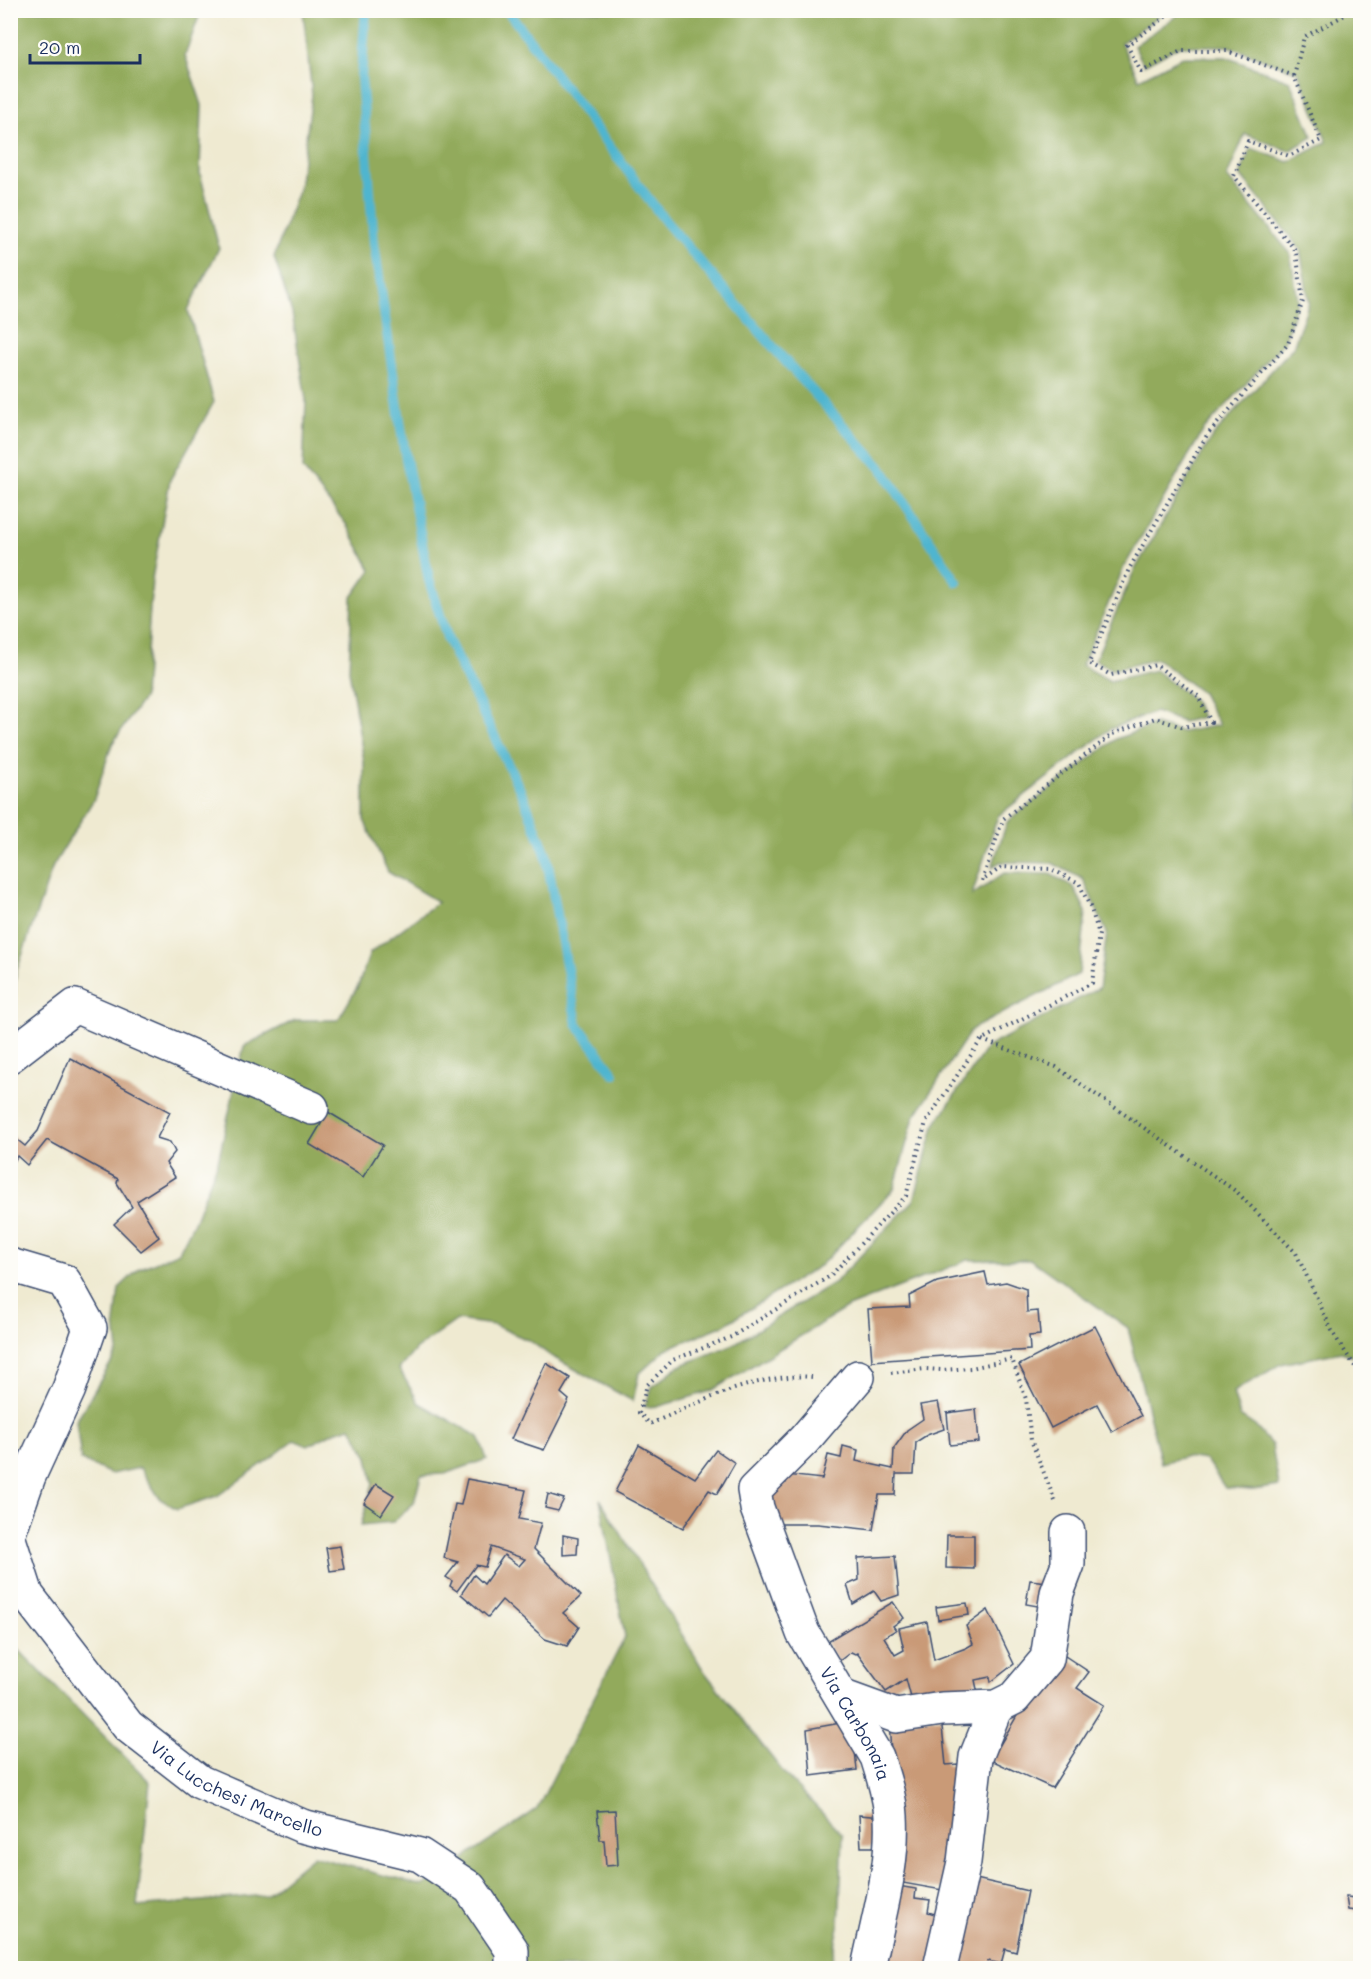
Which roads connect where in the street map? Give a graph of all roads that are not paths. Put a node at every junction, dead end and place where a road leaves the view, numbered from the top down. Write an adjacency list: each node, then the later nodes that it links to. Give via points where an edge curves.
1 (10, 1056): 2 (street, via 75,1006)
2 (312, 1108)
3 (10, 1265): 5 (street, via 64,1281 90,1328)
4 (858, 1377): 8 (street, Via Carbonaia, via 754,1490 803,1633)
5 (10, 1530)
6 (1068, 1532): 9 (street, via 1068,1564 1057,1593 1047,1659 1014,1698)
7 (10, 1542): 10 (street, Via Lucchesi Marcello, via 27,1595 128,1726 200,1782 302,1826 420,1855 470,1887 512,1950)
8 (842, 1696): 9 (street, via 896,1716); 11 (street, Via Carbonaia, via 877,1758 891,1815 890,1856)
9 (996, 1707): 12 (street, via 976,1757 964,1862)
10 (512, 1968)
11 (868, 1968)
12 (940, 1968)

